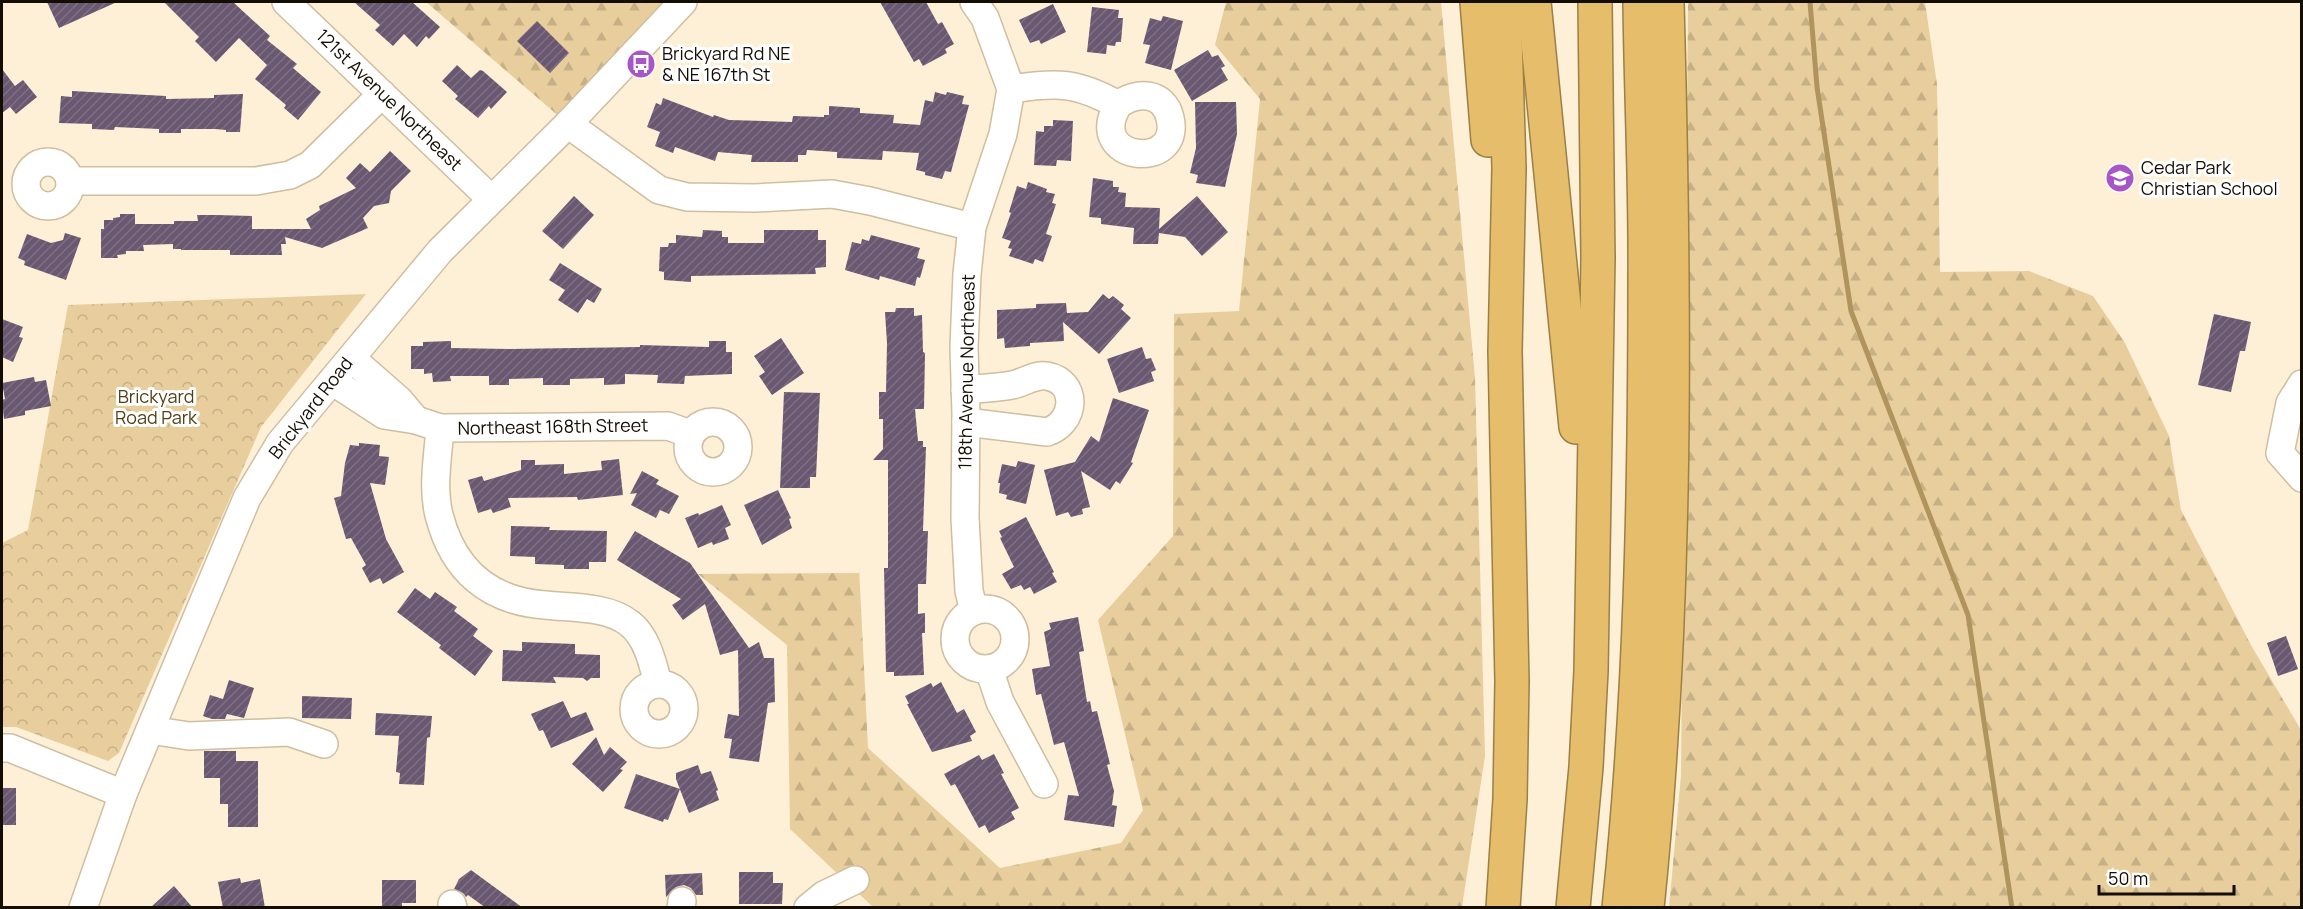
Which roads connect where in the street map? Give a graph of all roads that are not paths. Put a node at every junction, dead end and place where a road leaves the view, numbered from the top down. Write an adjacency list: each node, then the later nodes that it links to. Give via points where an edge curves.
1 (286, 2): 12 (street, 121st Avenue Northeast)
2 (683, 2): 14 (street, Brickyard Road)
3 (974, 2): 11 (street, via 985,18)
4 (1477, 2): 18 (highway)
5 (1504, 2): 18 (highway, via 1509,168)
6 (1534, 2): 29 (highway, via 1575,408 1580,520 1577,626)
7 (1595, 2): 29 (highway, via 1598,258)
8 (1612, 2): 41 (highway, via 1616,472 1606,742)
9 (1640, 2): 42 (highway, via 1645,280 1642,535)
10 (1667, 2): 43 (highway, via 1672,298 1669,564)
11 (1011, 89): 13 (street, via 1069,85); 17 (street, 118th Avenue Northeast, via 1003,134)
12 (382, 94): 15 (street, via 310,165 290,175 256,181); 16 (street, 121st Avenue Northeast)
13 (1118, 105)
14 (568, 124): 16 (street, Brickyard Road); 17 (street, via 660,190 687,197 832,194)
15 (70, 181)
16 (491, 199): 19 (street, Brickyard Road, via 440,251)
17 (972, 227): 22 (street, 118th Avenue Northeast)
18 (1504, 351): 39 (highway, via 1512,681)
19 (351, 358): 20 (street, Brickyard Road); 24 (street)
20 (332, 381): 24 (street, Northeast 168th Street, via 384,415); 31 (street, Brickyard Road, via 280,443 247,498)
21 (2301, 384): 26 (street, via 2290,403 2280,453)
22 (965, 390): 23 (street, 118th Avenue Northeast); 23 (street, via 1013,385 1047,376 1067,390 1070,406 1060,426 1047,432)
23 (966, 422): 27 (street, 118th Avenue Northeast, via 965,518 969,591)
24 (428, 424): 25 (street, Northeast 168th Street, via 668,426); 30 (street, via 439,514 461,564 482,585 510,600 592,609 630,623 651,655)
25 (690, 434)
26 (2301, 478)
27 (974, 611): 28 (street, via 956,629 955,646 970,666); 28 (street, via 999,613 1014,633 1009,657)
28 (989, 669): 34 (street, via 1000,702)
29 (1591, 670): 40 (highway)
30 (658, 684)
31 (150, 730): 32 (street, via 189,736 289,732); 35 (street, Brickyard Road)
32 (324, 744)
33 (2, 748): 35 (street)
34 (1044, 784)
35 (123, 794): 37 (street, Brickyard Road)
36 (855, 880): 38 (street)
37 (83, 908)
38 (808, 908)
39 (1503, 908)
40 (1574, 908)
41 (1593, 908)
42 (1619, 908)
43 (1647, 908)

